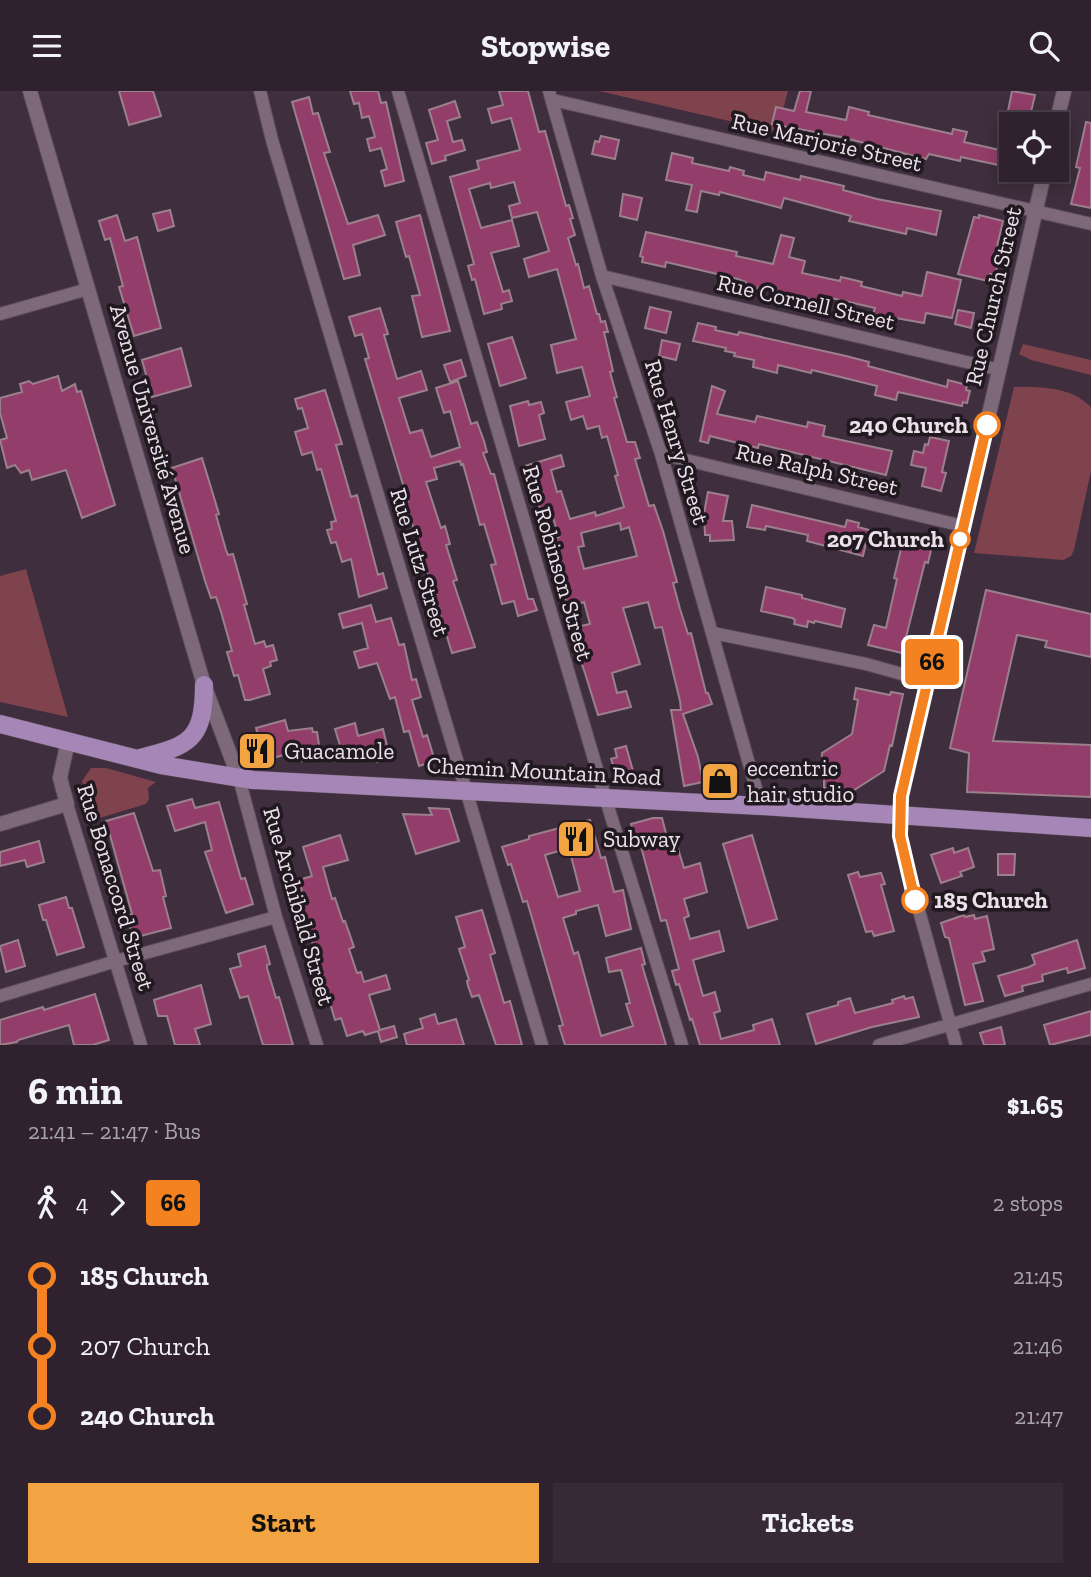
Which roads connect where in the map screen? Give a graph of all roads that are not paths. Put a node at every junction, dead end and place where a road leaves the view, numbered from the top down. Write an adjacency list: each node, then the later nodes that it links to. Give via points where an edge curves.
1 (30, 91): 11 (street, Avenue Université Avenue)
2 (260, 91): 23 (street, Rue Lutz Street)
3 (398, 91): 24 (street, Rue Robinson Street)
4 (1064, 91): 6 (street)
5 (551, 95): 8 (street, Rue Marjorie Street); 10 (street, Rue Henry Street)
6 (1059, 112)
7 (1042, 182): 8 (street, Rue Church Street)
8 (1036, 212): 9 (street, Rue Marjorie Street); 13 (street, Rue Church Street)
9 (1091, 225)
10 (602, 276): 13 (street, Rue Cornell Street); 14 (street, Rue Henry Street)
11 (88, 289): 12 (street); 18 (street, Avenue Université Avenue)
12 (0, 314)
13 (1000, 370): 15 (street, Rue Church Street)
14 (661, 454): 15 (street, Rue Ralph Street); 16 (street, Rue Henry Street)
15 (963, 526): 17 (street, Rue Church Street)
16 (713, 633): 17 (street); 26 (street, Rue Henry Street)
17 (927, 681): 27 (street, Rue Church Street)
18 (204, 685): 21 (main road, via 204,706 194,735 176,749); 22 (street, Avenue Université Avenue)
19 (0, 724): 20 (main road, Chemin Mountain Road)
20 (68, 741): 21 (main road, Chemin Mountain Road); 25 (street, Rue Bonaccord Street, via 60,778)
21 (136, 759): 22 (main road, Chemin Mountain Road)
22 (239, 778): 23 (main road, Chemin Mountain Road); 30 (street, Rue Archibald Street)
23 (466, 792): 24 (main road, Chemin Mountain Road); 37 (street, Rue Lutz Street)
24 (606, 800): 26 (main road, Chemin Mountain Road); 38 (street, Rue Robinson Street)
25 (67, 804): 28 (street); 31 (street, Rue Bonaccord Street)
26 (761, 806): 27 (main road, Chemin Mountain Road)
27 (900, 815): 29 (main road, Chemin Mountain Road); 34 (street, Rue Church Street, via 904,856)
28 (0, 824)
29 (1091, 828)
30 (276, 917): 31 (street); 36 (street, Rue Archibald Street)
31 (116, 961): 33 (street); 35 (street, Rue Bonaccord Street)
32 (1091, 985): 34 (street)
33 (0, 996)
34 (950, 1025): 39 (street); 40 (street, Rue Church Street)
35 (141, 1045)
36 (317, 1045)
37 (542, 1045)
38 (682, 1045)
39 (879, 1045)
40 (956, 1045)

